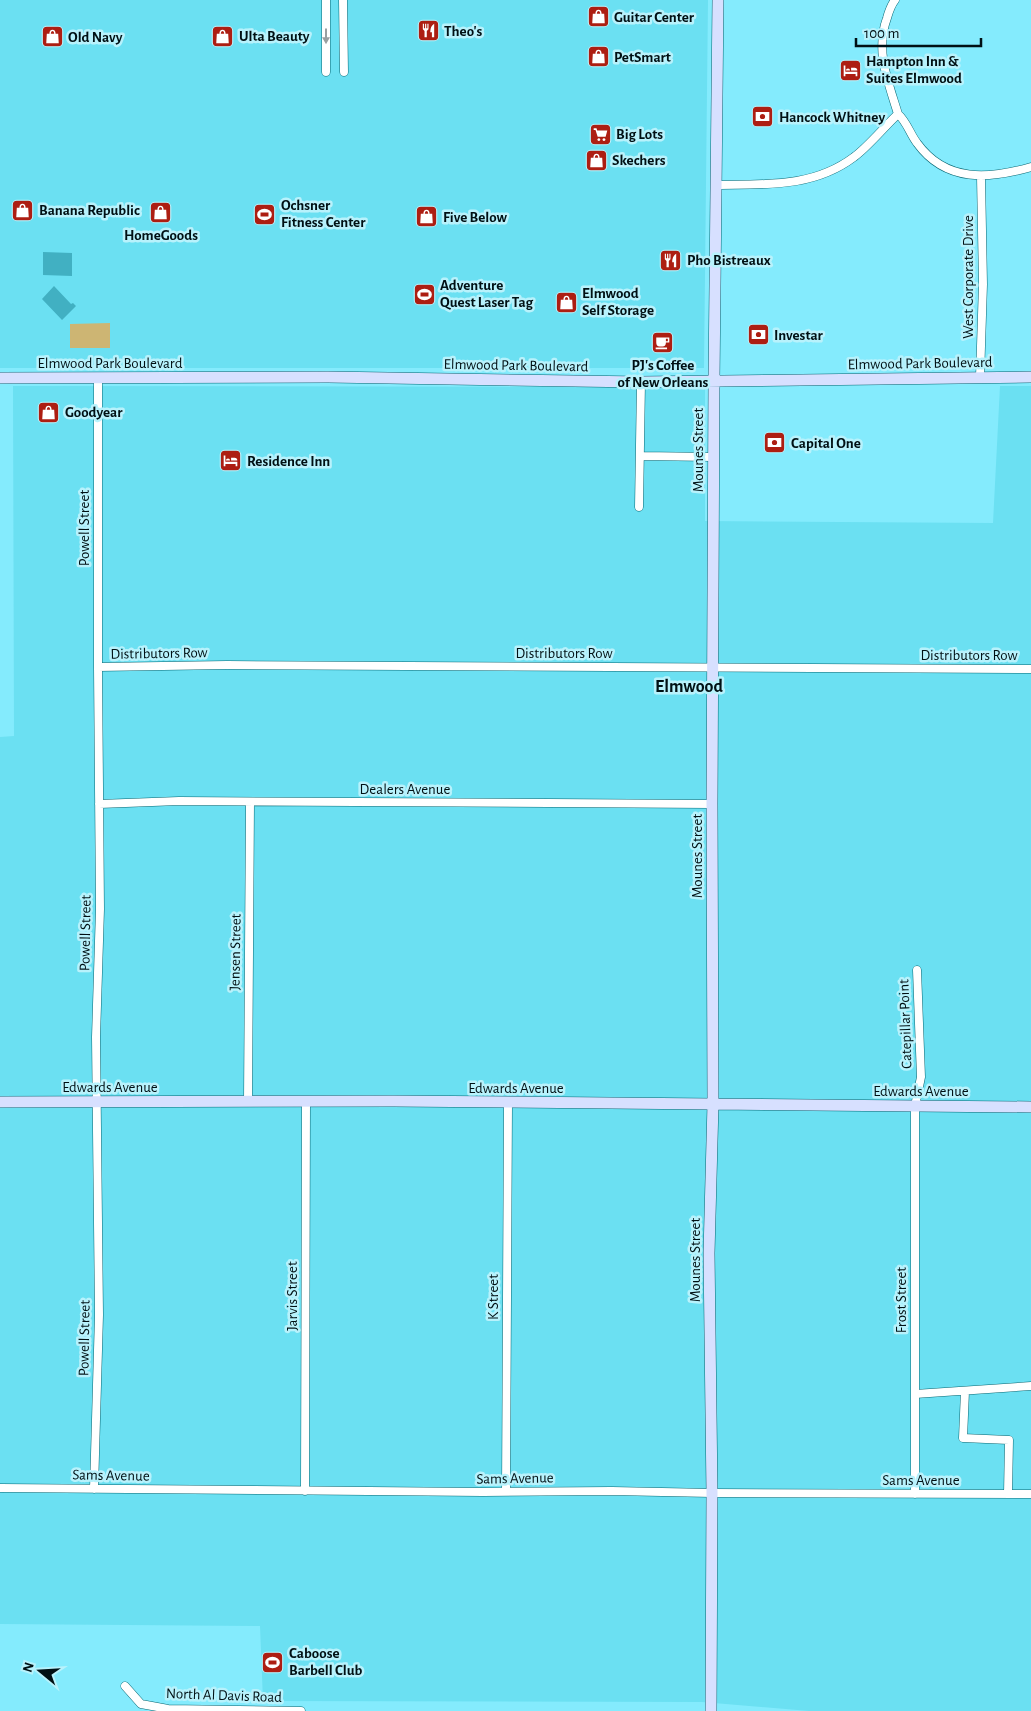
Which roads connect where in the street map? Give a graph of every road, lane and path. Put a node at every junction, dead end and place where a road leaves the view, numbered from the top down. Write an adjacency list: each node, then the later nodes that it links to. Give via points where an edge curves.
1 (326, 0): 5 (street, one-way to 5)
2 (343, 0): 6 (street)
3 (718, 0): 10 (street, Mounes Street)
4 (895, 0): 7 (street, via 881,43 883,66)
5 (326, 72)
6 (344, 72)
7 (898, 114): 9 (street, via 932,160 963,174); 10 (street, via 855,157 827,173 788,184)
8 (1031, 167): 9 (street)
9 (981, 177): 12 (street, West Corporate Drive, via 983,284)
10 (717, 185): 15 (street, Mounes Street)
11 (98, 377): 14 (street, Elmwood Park Boulevard); 16 (street, Elmwood Park Boulevard); 20 (street, Powell Street)
12 (980, 377): 13 (street, Elmwood Park Boulevard); 15 (street, Elmwood Park Boulevard)
13 (1031, 377)
14 (0, 378)
15 (714, 381): 16 (street, Elmwood Park Boulevard); 18 (street, Mounes Street)
16 (641, 382): 17 (street)
17 (641, 456): 18 (street); 19 (street)
18 (713, 457): 21 (street, Mounes Street)
19 (639, 507)
20 (98, 667): 21 (street, Distributors Row); 24 (street, Powell Street)
21 (712, 668): 22 (street, Distributors Row); 25 (street, Mounes Street)
22 (1031, 669)
23 (250, 802): 24 (street, Dealers Avenue); 25 (street, Dealers Avenue); 30 (street, Jensen Street)
24 (99, 804): 29 (street, Powell Street)
25 (712, 804): 32 (street, Mounes Street)
26 (917, 970): 33 (street, Catepillar Point, via 921,1077)
27 (306, 1101): 30 (street, Edwards Avenue); 31 (street, Edwards Avenue); 40 (street, Jarvis Street)
28 (0, 1102): 29 (street, Edwards Avenue)
29 (97, 1102): 30 (street, Edwards Avenue); 39 (street, Powell Street, via 99,1315)
30 (248, 1102)
31 (508, 1103): 32 (street, Edwards Avenue); 41 (street, K Street)
32 (713, 1104): 33 (street, Edwards Avenue); 42 (street, Mounes Street, via 709,1254)
33 (915, 1106): 34 (street, Edwards Avenue); 37 (street, Frost Street)
34 (1031, 1107)
35 (1031, 1386): 36 (street)
36 (965, 1391): 37 (street); 44 (street, via 963,1438 1009,1440)
37 (915, 1394): 43 (street, Frost Street)
38 (0, 1488): 39 (street, Sams Avenue)
39 (94, 1489): 40 (street, Sams Avenue)
40 (305, 1490): 41 (street, Sams Avenue)
41 (506, 1492): 42 (street, Sams Avenue)
42 (712, 1493): 43 (street, Sams Avenue); 48 (street, Mounes Street)
43 (915, 1494): 44 (street, Sams Avenue)
44 (1008, 1494): 45 (street, Sams Avenue)
45 (1031, 1494)
46 (125, 1686): 47 (street, North Al Davis Road, via 141,1704 168,1709)
47 (301, 1711)
48 (711, 1711)

